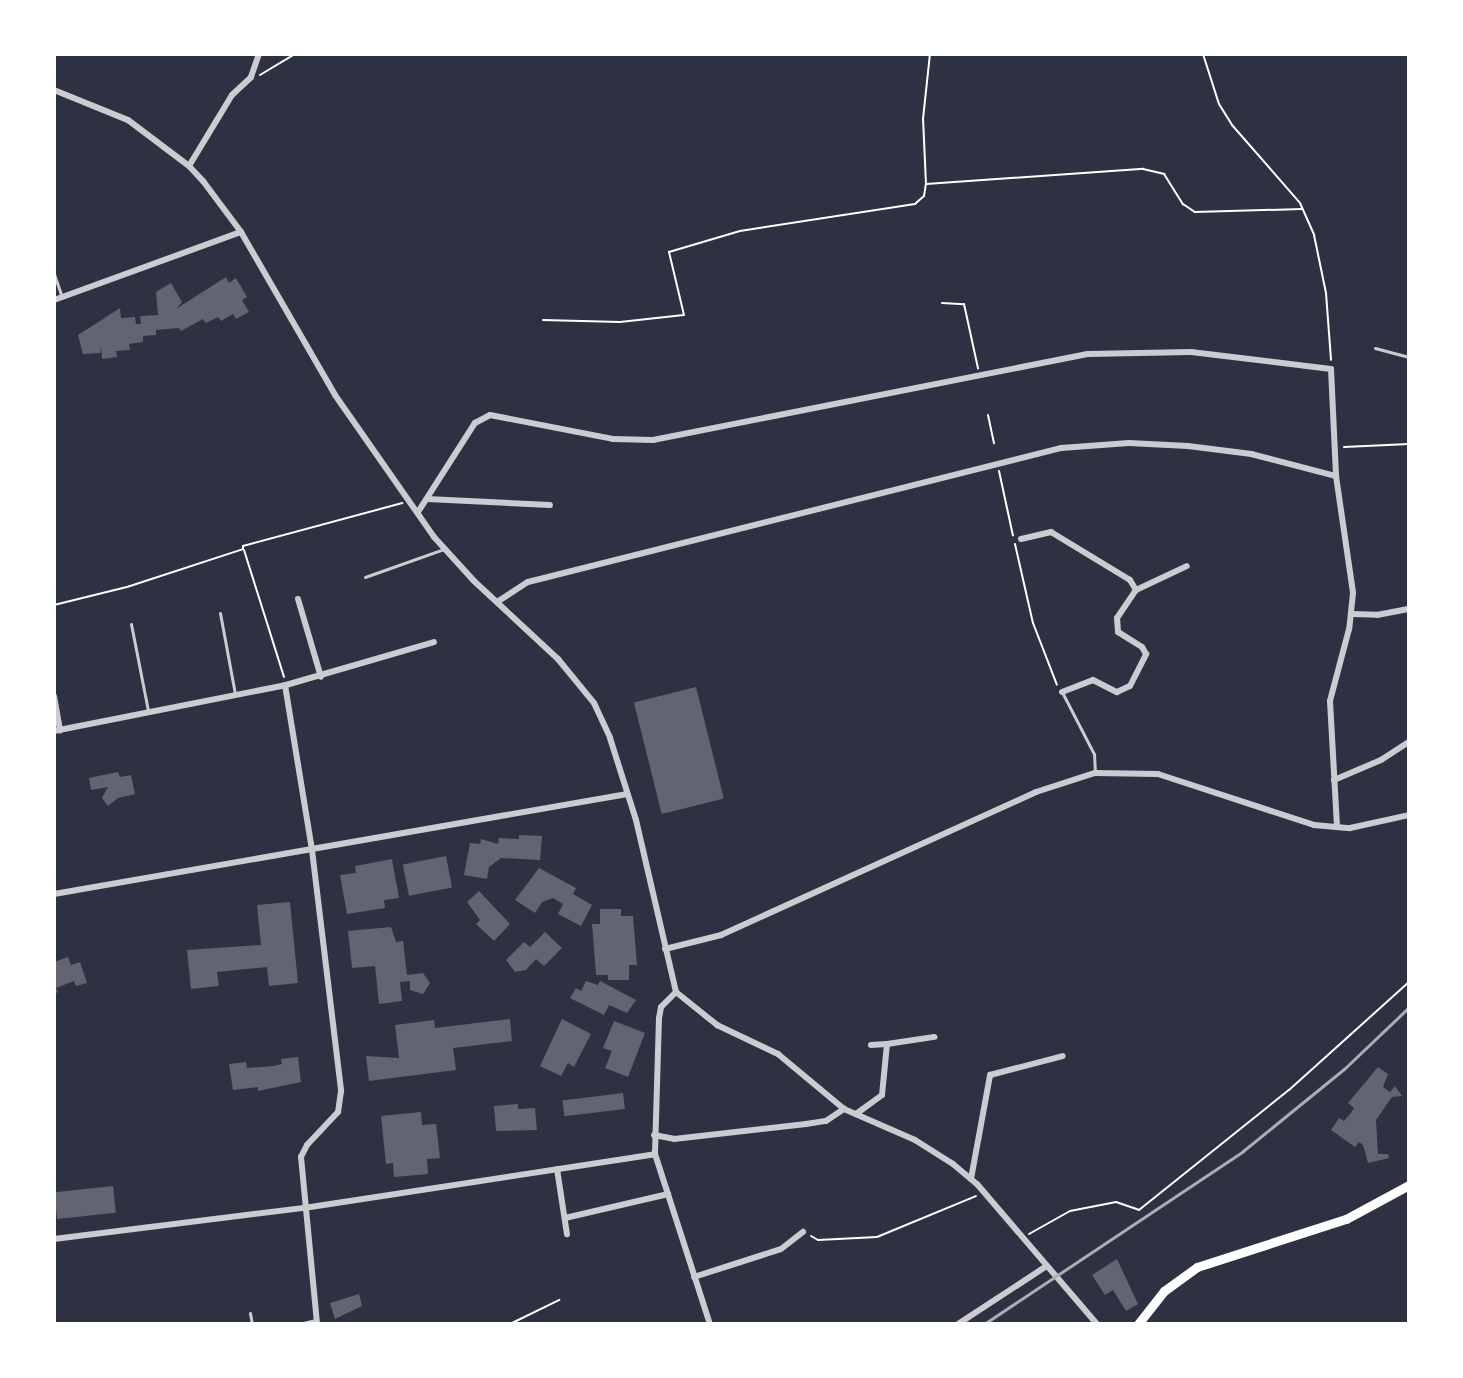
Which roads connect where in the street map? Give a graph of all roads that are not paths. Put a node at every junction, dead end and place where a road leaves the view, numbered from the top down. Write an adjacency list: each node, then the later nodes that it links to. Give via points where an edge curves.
1 (259, 54): 3 (street, via 245,84 232,95)
2 (54, 90): 3 (street, via 128,120)
3 (189, 166): 4 (street)
4 (241, 232): 6 (street); 13 (street, via 335,395)
5 (54, 274): 6 (lane)
6 (62, 297): 7 (street)
7 (54, 300)
8 (1375, 348): 9 (lane)
9 (1409, 357)
10 (1336, 476): 11 (street, via 1331,369 1227,354 1158,351 1088,354 979,373 653,440 613,439 490,416 475,423); 20 (street, via 1251,454 1147,444 1061,448 528,582); 23 (street, via 1351,574)
11 (427, 499): 12 (street); 13 (street)
12 (550, 505)
13 (418, 512): 15 (street)
14 (1021, 539): 18 (street, via 1051,532 1130,580)
15 (444, 549): 17 (lane); 20 (street)
16 (1187, 566): 18 (street)
17 (364, 577)
18 (1136, 590): 28 (street, via 1116,625 1118,632 1142,647 1146,654 1130,686 1118,692 1093,680)
19 (298, 598): 26 (street)
20 (497, 603): 36 (street, via 558,659 594,703 610,738)
21 (1409, 609): 23 (street, via 1377,615)
22 (220, 613): 29 (lane)
23 (1352, 614): 35 (street, via 1330,702)
24 (131, 624): 31 (lane)
25 (434, 642): 26 (street)
26 (321, 677): 27 (street)
27 (285, 685): 29 (street); 39 (street)
28 (1062, 692): 34 (lane, via 1094,754)
29 (235, 695): 31 (street)
30 (54, 696): 32 (street)
31 (148, 713): 32 (street)
32 (57, 731)
33 (1409, 742): 35 (street, via 1381,760)
34 (1095, 773): 38 (street, via 1158,774 1298,820); 41 (street, via 1036,792 721,935)
35 (1334, 780): 38 (street)
36 (627, 794): 39 (street); 41 (street, via 659,910)
37 (1409, 815): 38 (street, via 1374,825)
38 (1336, 826)
39 (312, 850): 40 (street); 55 (street, via 340,1103 301,1157)
40 (54, 894)
41 (665, 949): 42 (street)
42 (676, 992): 47 (street, via 717,1025 778,1054); 49 (street, via 661,1007 659,1018)
43 (934, 1037): 44 (street)
44 (887, 1044): 45 (street); 48 (street, via 882,1095)
45 (871, 1045)
46 (1063, 1056): 52 (street, via 990,1075)
47 (844, 1108): 48 (street); 49 (street, via 832,1119 806,1124 674,1139)
48 (856, 1114): 52 (street, via 926,1146)
49 (654, 1135): 50 (street)
50 (655, 1154): 51 (street); 54 (street)
51 (557, 1169): 55 (street); 56 (street)
52 (971, 1179): 60 (street)
53 (1409, 1185): 69 (main road, via 1346,1219 1197,1267 1164,1291)
54 (668, 1194): 56 (street); 61 (street)
55 (304, 1208): 59 (street); 63 (street)
56 (564, 1218): 58 (street)
57 (803, 1232): 61 (street, via 781,1249)
58 (567, 1234)
59 (54, 1239)
60 (1045, 1267): 67 (street); 68 (street)
61 (694, 1277): 66 (street)
62 (250, 1313): 64 (lane)
63 (316, 1322): 65 (lane)
64 (252, 1324)
65 (299, 1324)
66 (710, 1324)
67 (958, 1324)
68 (1097, 1324)
69 (1138, 1324)

